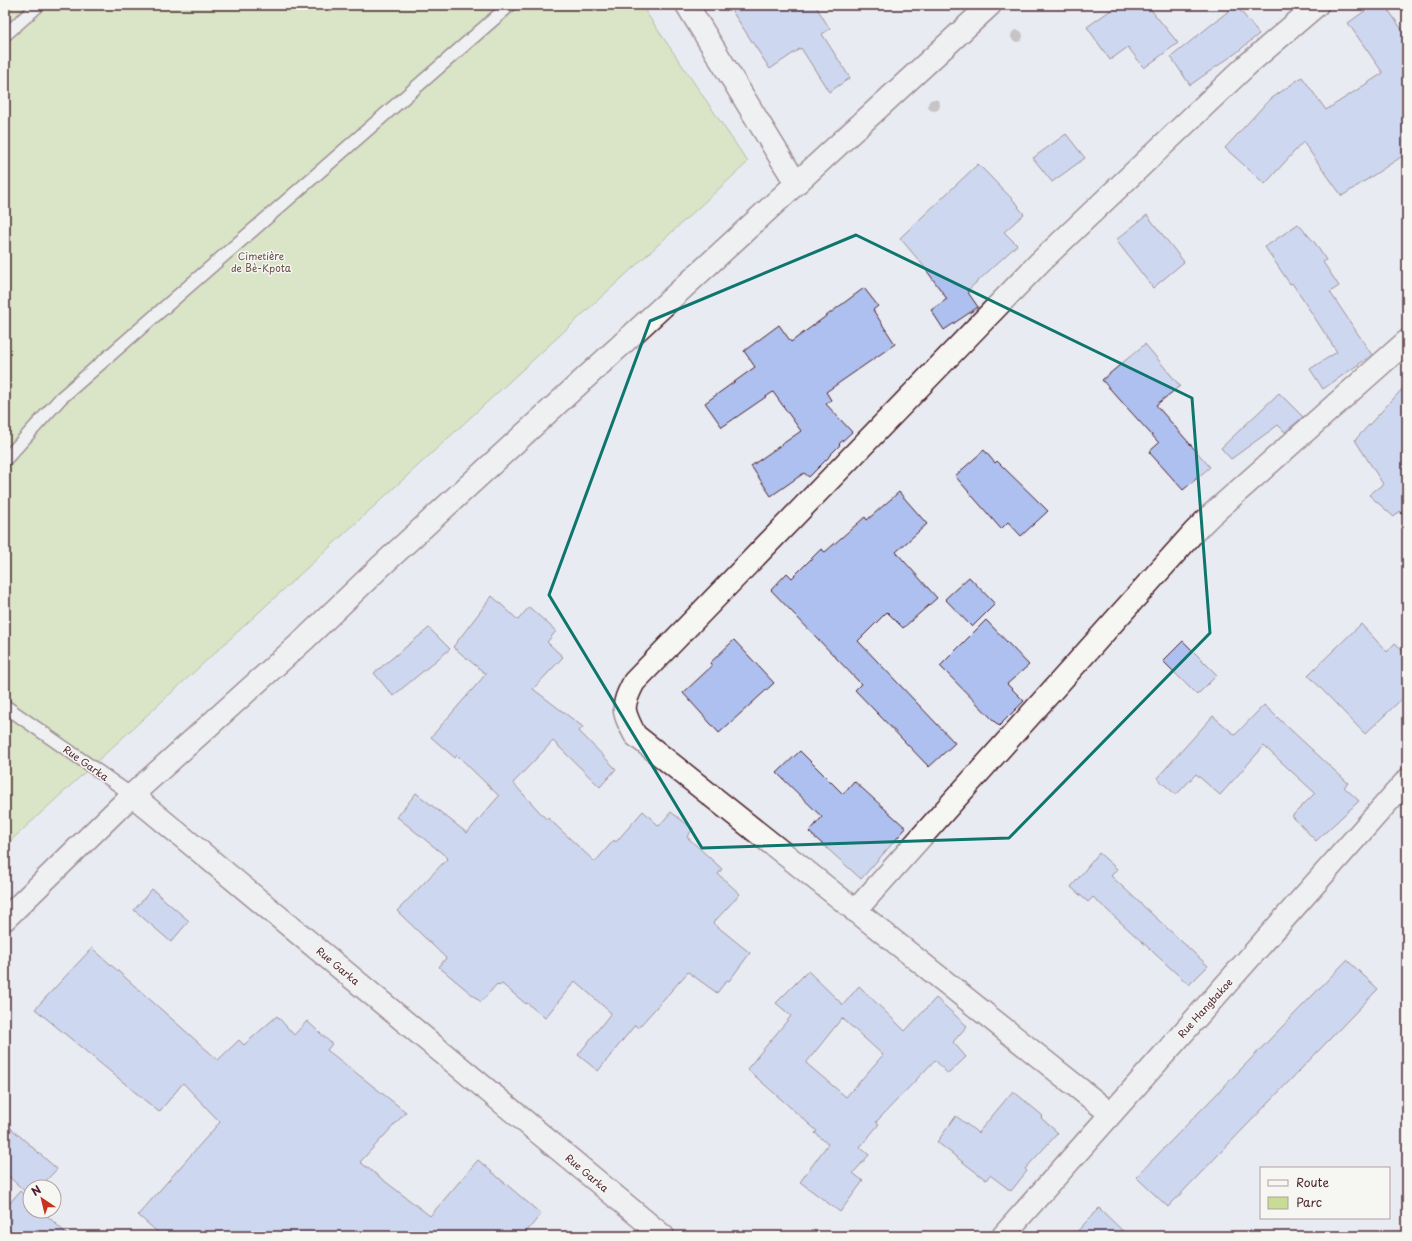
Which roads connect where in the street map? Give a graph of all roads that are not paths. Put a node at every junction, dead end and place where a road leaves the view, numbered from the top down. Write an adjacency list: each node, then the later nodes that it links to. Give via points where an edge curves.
1 (39, 5): 6 (lane)
2 (510, 5): 9 (lane, via 61,398)
3 (687, 5): 7 (street)
4 (990, 5): 7 (street)
5 (1317, 5): 13 (street, via 1247,65 1040,262 634,682 625,700 625,717 635,735)
6 (5, 35)
7 (796, 184): 12 (street)
8 (1407, 341): 13 (street, via 1194,532)
9 (5, 460)
10 (5, 706): 12 (lane, Rue Garka)
11 (1407, 780): 15 (street, Rue Hangbakoe)
12 (132, 796): 14 (street); 16 (street, Rue Garka)
13 (855, 911): 15 (street)
14 (5, 919)
15 (1110, 1114): 17 (street, Rue Hangbakoe)
16 (663, 1236)
17 (1003, 1236)

